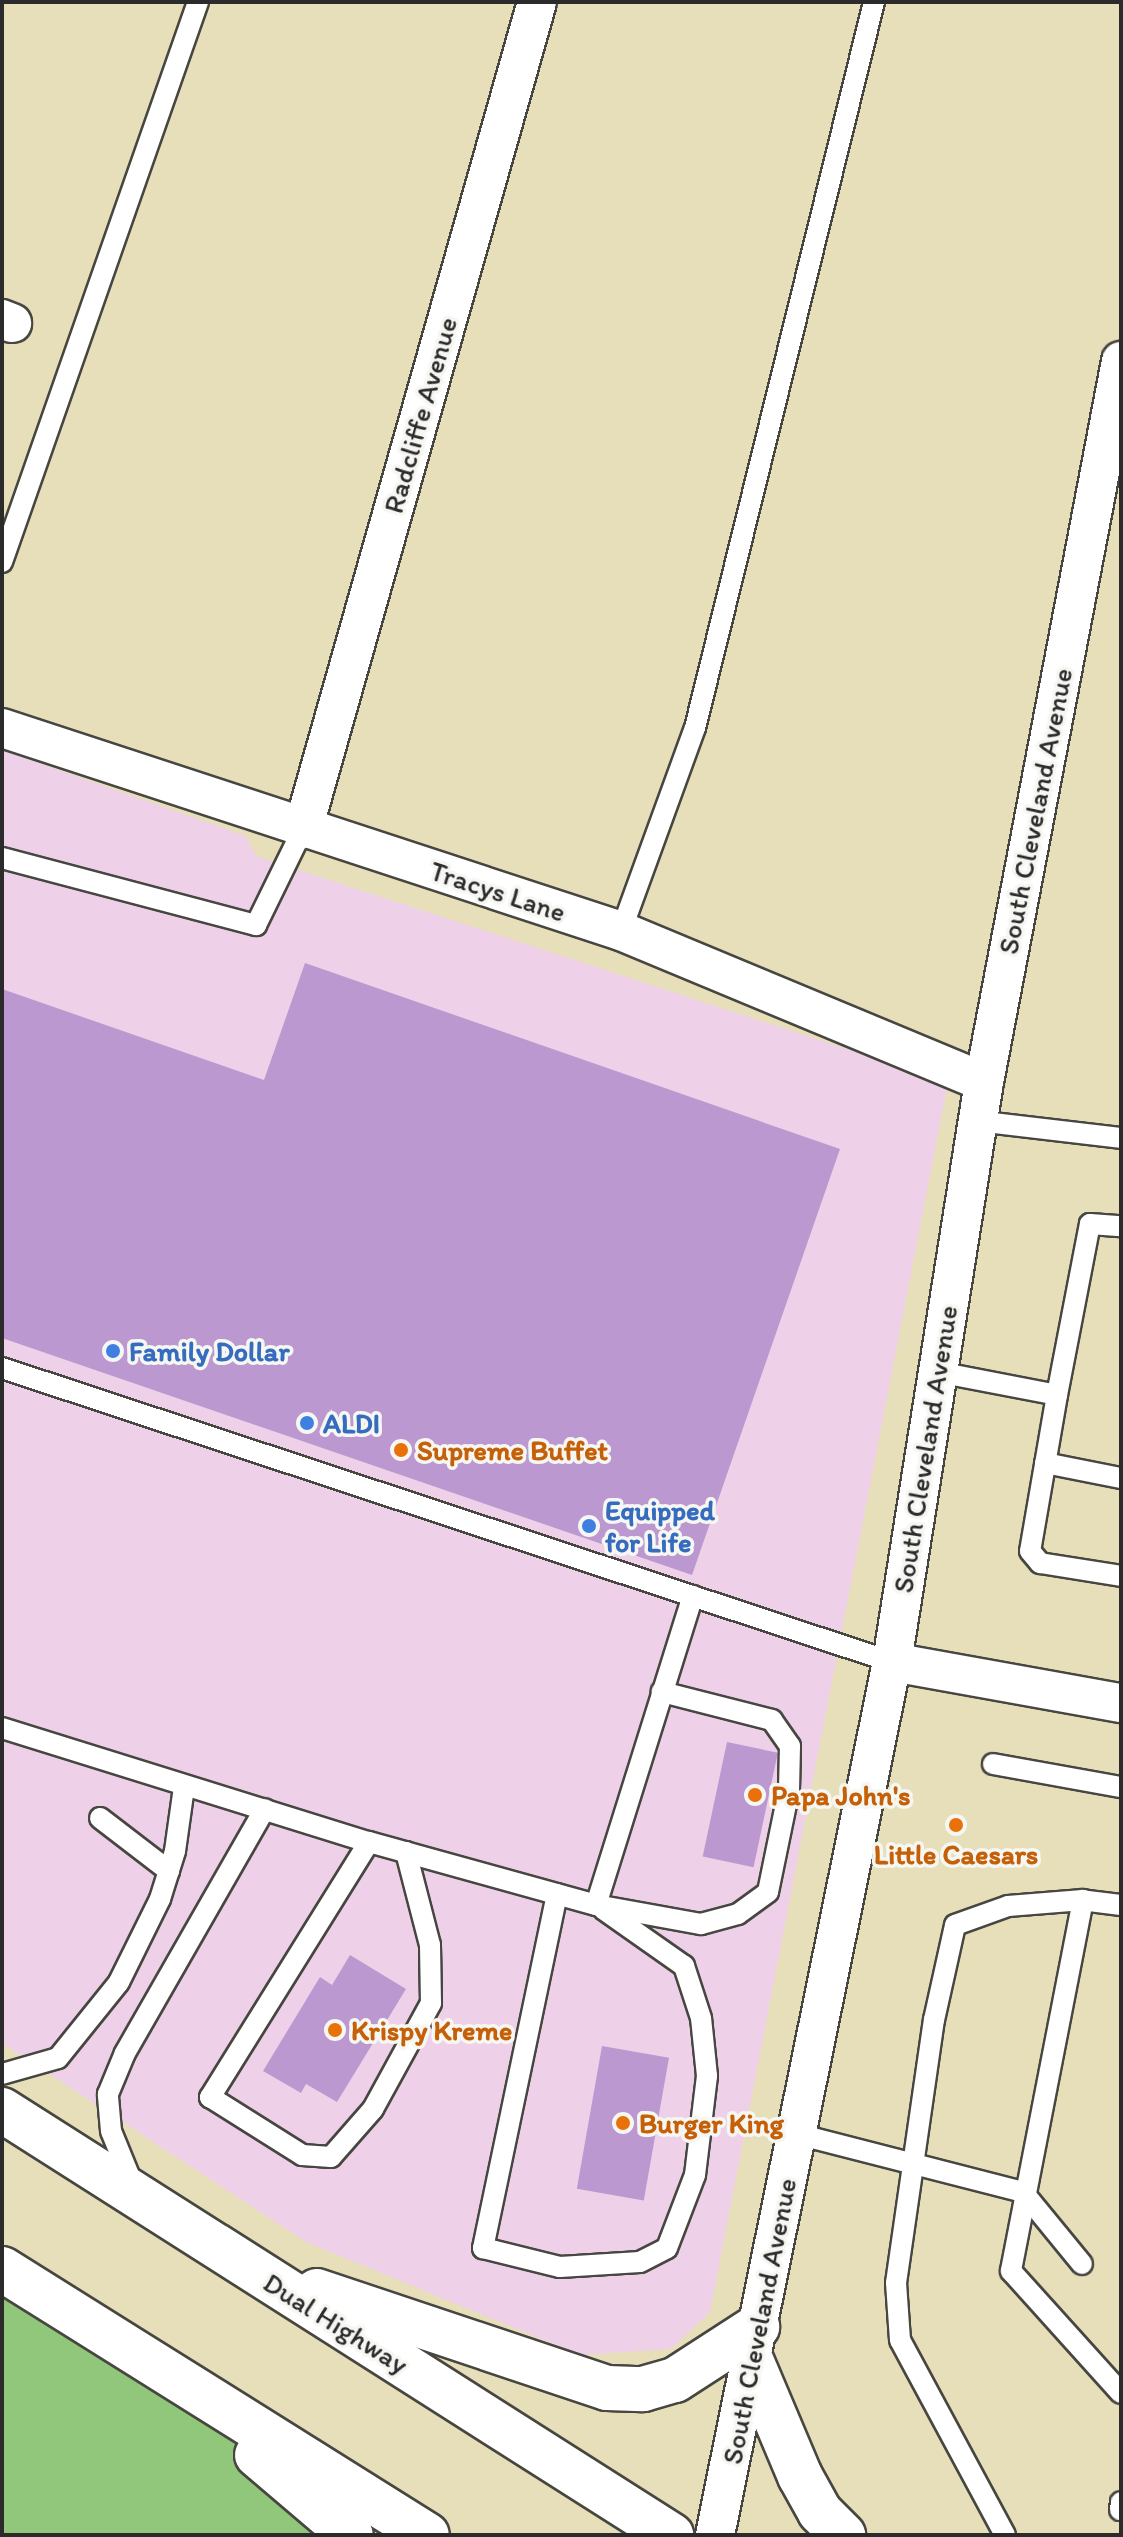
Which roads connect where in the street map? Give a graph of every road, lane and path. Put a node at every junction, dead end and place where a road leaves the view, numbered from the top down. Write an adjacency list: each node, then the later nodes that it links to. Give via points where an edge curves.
1 (198, 2): 5 (lane)
2 (537, 2): 7 (street, Radcliffe Avenue)
3 (874, 2): 9 (lane, via 695,728)
4 (1121, 361): 10 (street, South Cleveland Avenue)
5 (2, 562)
6 (2, 728): 7 (street, Tracys Lane)
7 (303, 829): 8 (lane, via 256,925); 9 (street, Tracys Lane)
8 (2, 858)
9 (621, 931): 10 (street, Tracys Lane)
10 (984, 1082): 11 (street, South Cleveland Avenue)
11 (977, 1121): 12 (lane); 15 (street, South Cleveland Avenue)
12 (1121, 1138)
13 (1121, 1226): 16 (lane, via 1090,1224)
14 (2, 1368): 20 (lane)
15 (938, 1372): 16 (lane); 21 (street, South Cleveland Avenue)
16 (1057, 1395): 17 (lane)
17 (1045, 1463): 18 (lane); 19 (lane, via 1030,1551 1040,1563)
18 (1121, 1478)
19 (1121, 1576)
20 (693, 1596): 21 (lane); 22 (lane)
21 (892, 1662): 23 (street); 39 (street, South Cleveland Avenue)
22 (662, 1692): 35 (lane); 35 (lane, via 772,1720 790,1746 789,1790 768,1892 738,1914 701,1924)
23 (1121, 1703)
24 (2, 1728): 26 (lane)
25 (993, 1764): 27 (lane)
26 (184, 1787): 28 (lane); 32 (lane)
27 (1121, 1787)
28 (265, 1809): 30 (lane); 42 (lane, via 125,2053 108,2094 111,2131)
29 (100, 1818): 32 (lane)
30 (369, 1842): 31 (lane); 31 (lane, via 210,2097 302,2155 331,2157 373,2109 431,2003 430,1945)
31 (406, 1852): 33 (lane)
32 (169, 1871): 37 (lane, via 119,1982 81,2036 58,2058)
33 (557, 1894): 35 (lane); 35 (lane, via 483,2248 560,2267 640,2262 667,2248 680,2226 695,2175 707,2076 701,2018 684,1966)
34 (1083, 1900): 36 (lane); 40 (lane, via 1008,1906 955,1925 934,2020); 41 (lane, via 1038,2148)
35 (596, 1905)
36 (1121, 1905)
37 (2, 2074)
38 (2, 2110): 42 (main road, Dual Highway)
39 (797, 2134): 40 (lane); 46 (street, South Cleveland Avenue)
40 (916, 2164): 41 (lane); 54 (lane, via 896,2283 900,2340)
41 (1023, 2192): 43 (lane); 48 (lane, via 1011,2271)
42 (137, 2196): 45 (main road, Dual Highway)
43 (1082, 2264)
44 (2, 2269): 47 (main road)
45 (252, 2269): 46 (main road, via 607,2388 643,2389 675,2380); 51 (main road, Dual Highway)
46 (754, 2343): 52 (street, South Cleveland Avenue); 53 (main road, via 800,2476 820,2512)
47 (143, 2357): 49 (main road); 50 (main road)
48 (1121, 2393)
49 (351, 2535)
50 (427, 2535)
51 (671, 2535)
52 (715, 2535)
53 (843, 2535)
54 (1005, 2535)

